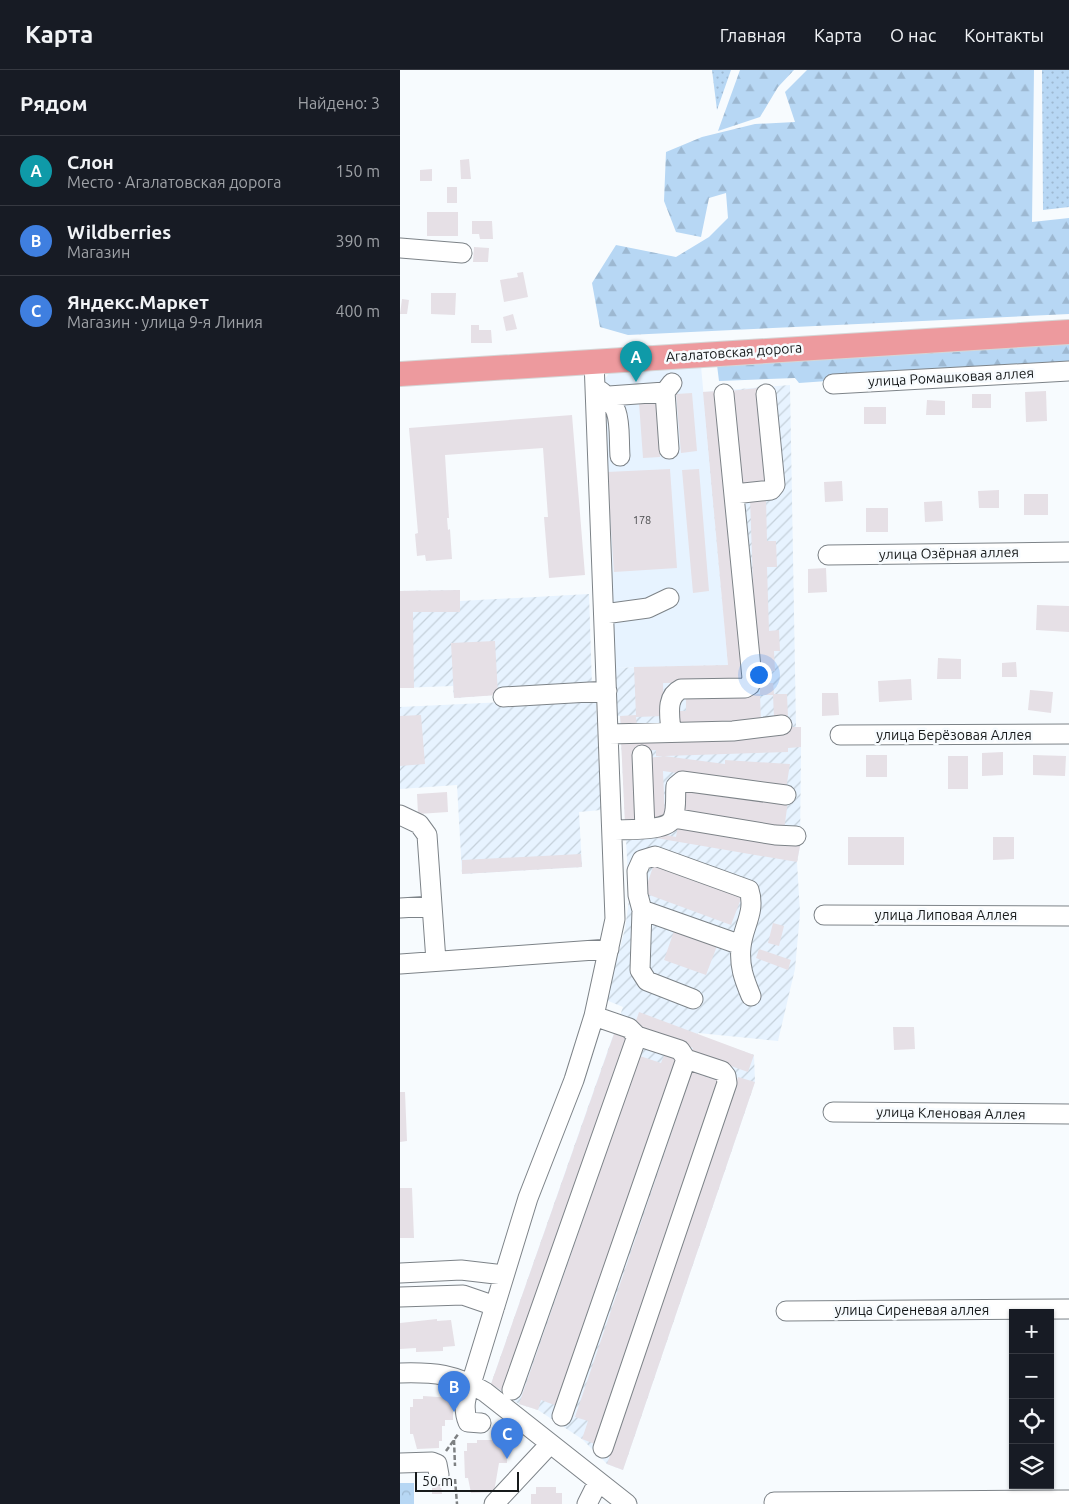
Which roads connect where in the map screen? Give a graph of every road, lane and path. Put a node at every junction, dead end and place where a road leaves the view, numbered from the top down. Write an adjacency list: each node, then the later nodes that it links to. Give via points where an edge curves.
1 (400, 248): 2 (street)
2 (462, 253)
3 (1069, 332): 4 (main road, Агалатовская дорога)
4 (594, 361): 6 (main road, Агалатовская дорога); 8 (street)
5 (1069, 371): 7 (street, улица Ромашковая аллея)
6 (400, 374)
7 (833, 384)
8 (602, 392): 11 (street, via 669,388); 12 (street, via 617,410); 17 (street)
9 (724, 394): 13 (street)
10 (766, 394): 13 (street, via 775,485 771,490)
11 (669, 449)
12 (620, 456)
13 (734, 494): 21 (street, via 752,678 745,688 681,689 673,693 670,701)
14 (1069, 552): 15 (street, улица Озёрная аллея)
15 (828, 555)
16 (669, 598): 17 (street, via 648,608)
17 (604, 614): 18 (street)
18 (607, 691): 19 (street); 22 (street)
19 (503, 697)
20 (782, 725): 21 (street, via 733,731)
21 (671, 732): 22 (street)
22 (609, 734): 30 (street)
23 (1069, 734): 24 (street, улица Берёзовая Аллея)
24 (840, 735)
25 (642, 756): 29 (street)
26 (786, 795): 28 (street, via 682,781 676,786)
27 (400, 815): 34 (street, via 419,824 427,835)
28 (673, 818): 29 (street, via 668,825); 31 (street)
29 (645, 829): 30 (street)
30 (613, 830): 33 (street)
31 (796, 836)
32 (637, 871): 33 (street); 36 (street); 39 (street, via 642,860 655,856 749,890 753,903)
33 (614, 872): 40 (street, via 615,919)
34 (432, 906): 35 (street); 41 (street)
35 (400, 908)
36 (642, 910): 39 (street); 44 (street, via 640,970 647,981)
37 (824, 915): 38 (street, улица Липовая Аллея)
38 (1069, 916)
39 (741, 945): 43 (street, via 740,970)
40 (609, 950): 41 (street); 45 (street)
41 (436, 961): 42 (street)
42 (400, 964)
43 (751, 996)
44 (693, 999)
45 (594, 1016): 46 (street, via 629,1028); 51 (street, via 574,1080 528,1198)
46 (637, 1036): 47 (street, via 680,1050); 58 (street)
47 (686, 1059): 59 (street); 62 (street, via 722,1071 727,1083)
48 (833, 1112): 49 (street, улица Кленовая Аллея)
49 (1069, 1114)
50 (400, 1273): 51 (street, via 461,1270)
51 (504, 1275): 53 (street)
52 (400, 1297): 53 (street, via 463,1295)
53 (495, 1306): 57 (street)
54 (1069, 1309): 55 (street, улица Сиреневая аллея)
55 (786, 1310)
56 (400, 1373): 57 (street, via 451,1375)
57 (471, 1384): 60 (street, via 466,1398); 61 (street)
58 (512, 1390)
59 (562, 1416)
60 (474, 1423): 64 (path)
61 (550, 1444): 65 (street); 68 (street)
62 (603, 1448)
63 (400, 1463): 64 (street, via 432,1462)
64 (438, 1469)
65 (598, 1482): 69 (street); 70 (street)
66 (1069, 1500): 67 (street)
67 (774, 1502)
68 (494, 1504)
69 (587, 1504)
70 (627, 1504)

